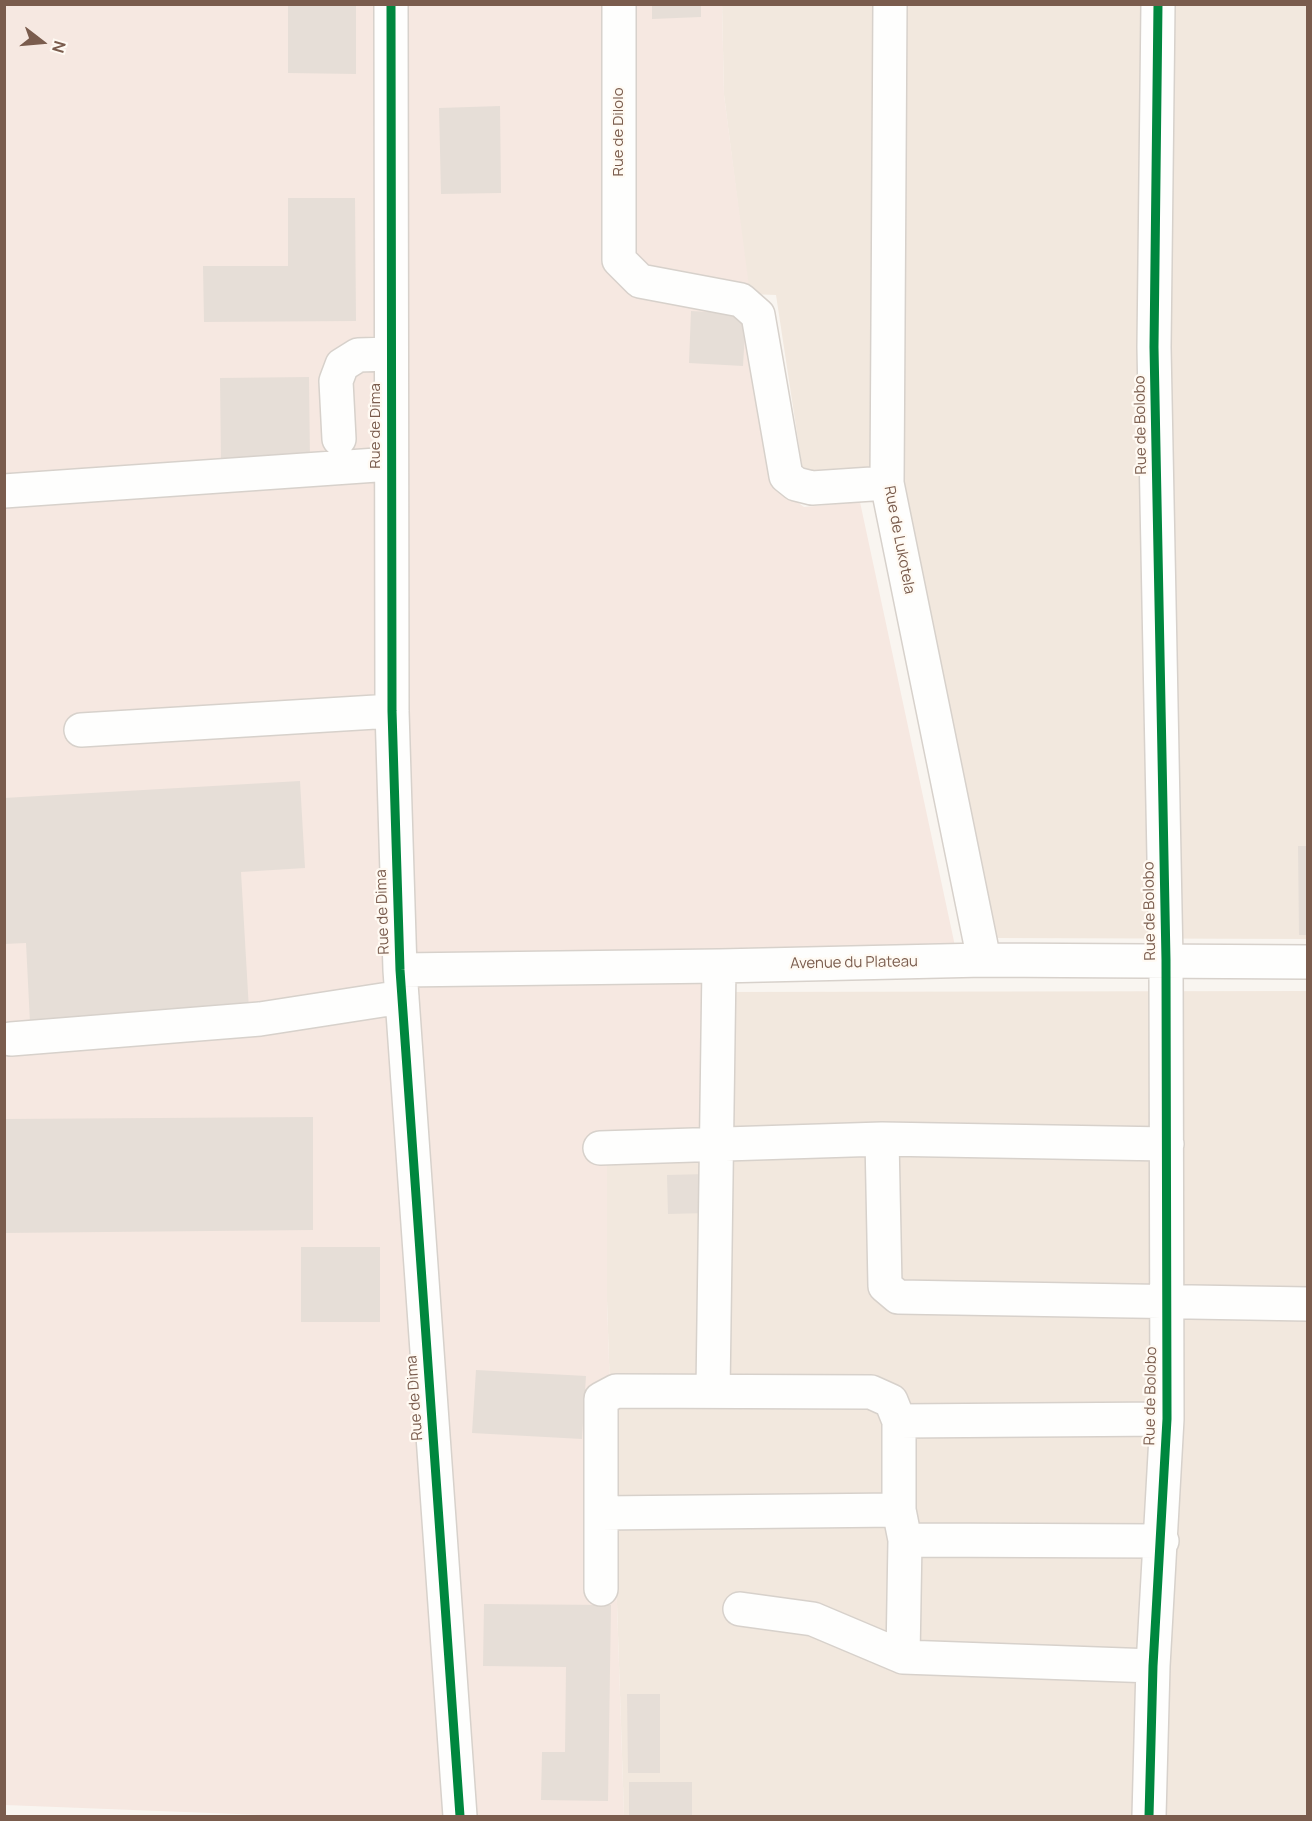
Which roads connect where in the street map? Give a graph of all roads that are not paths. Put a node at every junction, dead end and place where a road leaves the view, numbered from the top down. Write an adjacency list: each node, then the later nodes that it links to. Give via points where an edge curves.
1 (392, 4): 5 (street, Rue de Dima)
2 (619, 4): 8 (street, Rue de Dilolo, via 619,260 640,281 741,300 758,315 786,476 812,489)
3 (890, 4): 8 (street, Rue de Lukotela)
4 (1158, 4): 13 (street, Rue de Bolobo, via 1154,347)
5 (391, 354): 6 (street, via 358,355 342,365 336,381); 7 (street, Rue de Dima)
6 (339, 440)
7 (391, 464): 9 (street); 10 (street, Rue de Dima)
8 (887, 483): 12 (street, Rue de Lukotela)
9 (4, 491)
10 (392, 711): 11 (street); 16 (street, Rue de Dima)
11 (81, 730)
12 (984, 960): 13 (street, Avenue du Plateau); 15 (street, Avenue du Plateau)
13 (1166, 960): 14 (street, Avenue du Plateau); 19 (street, Rue de Bolobo)
14 (1308, 963)
15 (719, 966): 16 (street, Avenue du Plateau); 20 (street)
16 (401, 984): 17 (street, Avenue du Plateau, via 260,1018); 34 (street, Rue de Dima)
17 (11, 1039)
18 (882, 1139): 19 (street); 20 (street); 22 (street, via 885,1286 898,1297)
19 (1167, 1144): 22 (street, Rue de Bolobo)
20 (716, 1145): 21 (street); 24 (street)
21 (600, 1148)
22 (1166, 1302): 23 (street); 25 (street, Rue de Bolobo)
23 (1308, 1304)
24 (713, 1391): 26 (street, via 871,1392 891,1401); 27 (street, via 616,1391 601,1399)
25 (1167, 1419): 26 (street); 29 (street, Rue de Bolobo)
26 (899, 1421): 28 (street)
27 (601, 1513): 28 (street); 30 (street)
28 (902, 1525): 29 (street); 32 (street)
29 (1162, 1541): 33 (street, Rue de Bolobo)
30 (601, 1589)
31 (740, 1609): 32 (street, via 813,1619)
32 (903, 1657): 33 (street)
33 (1154, 1666): 35 (street, Rue de Bolobo)
34 (460, 1816)
35 (1149, 1816)

